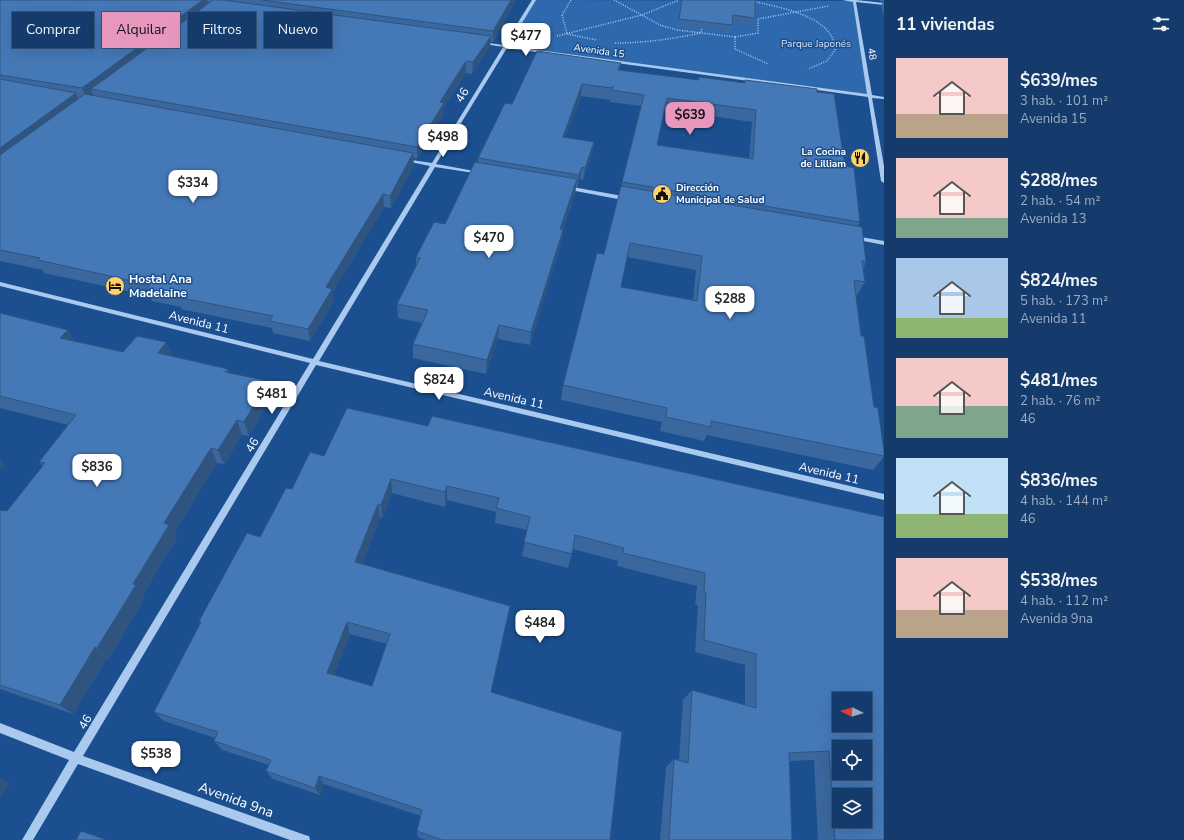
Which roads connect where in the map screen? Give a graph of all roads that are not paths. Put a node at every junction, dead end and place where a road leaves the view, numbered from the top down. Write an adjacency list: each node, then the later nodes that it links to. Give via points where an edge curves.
1 (534, 0): 6 (street, 46)
2 (844, 0): 3 (street)
3 (854, 1): 4 (street); 7 (street, 48)
4 (884, 4)
5 (474, 42): 6 (street, Avenida 15)
6 (506, 46): 7 (street, Avenida 15); 10 (street, 46)
7 (870, 96): 8 (street, Avenida 15); 12 (street, 48)
8 (884, 98)
9 (401, 159): 10 (street)
10 (433, 165): 11 (street); 18 (street, 46)
11 (487, 174)
12 (884, 181)
13 (557, 186): 14 (street)
14 (635, 200)
15 (845, 236): 16 (street)
16 (884, 243)
17 (0, 284): 18 (street, Avenida 11)
18 (315, 362): 19 (street, Avenida 11); 21 (street, 46)
19 (884, 497)
20 (0, 728): 21 (street, Avenida 9na)
21 (76, 758): 22 (street, 46); 23 (street, Avenida 9na)
22 (27, 840)
23 (305, 840)

